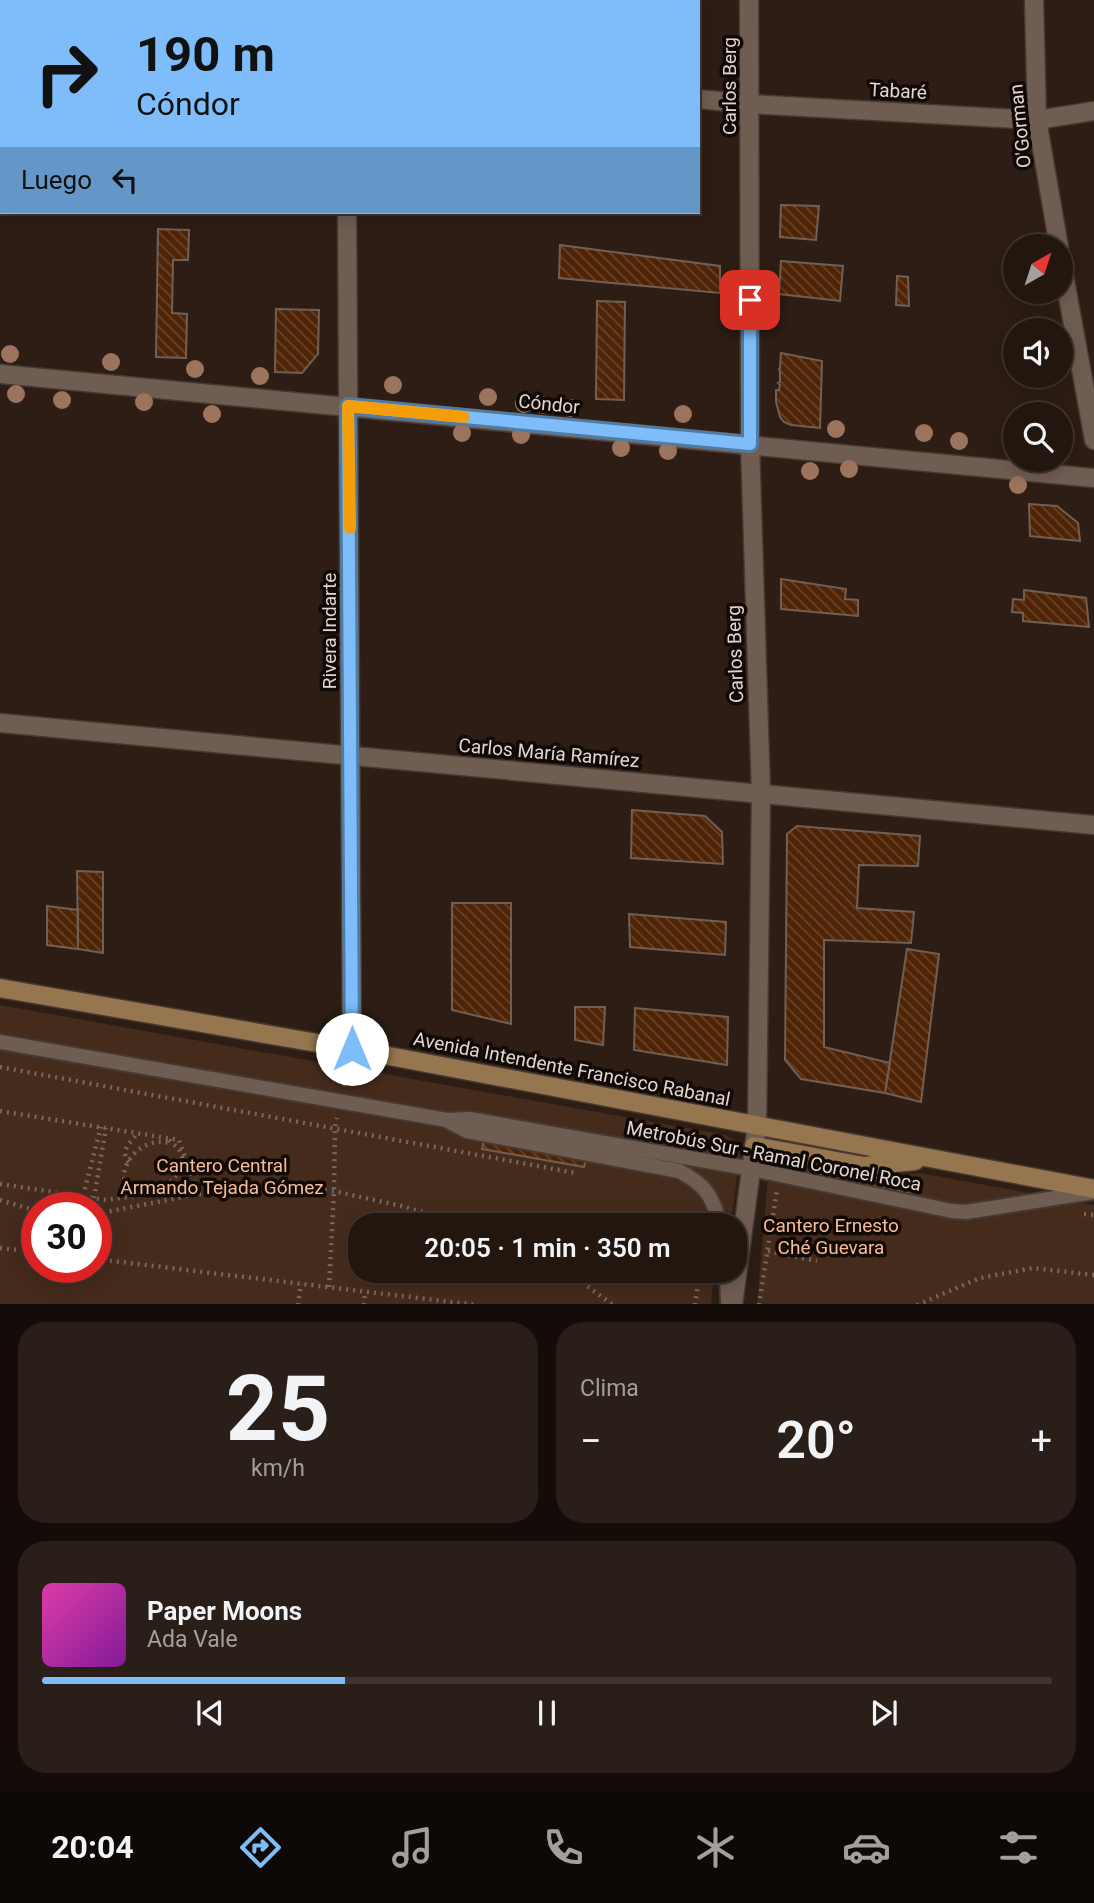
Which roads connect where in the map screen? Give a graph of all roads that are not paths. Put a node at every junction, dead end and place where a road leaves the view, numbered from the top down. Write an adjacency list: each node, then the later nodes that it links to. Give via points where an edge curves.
1 (749, 0): 4 (street, Carlos Berg)
2 (1034, 0): 6 (street, O'Gorman)
3 (700, 99): 4 (street, Tabaré)
4 (750, 104): 6 (street, Tabaré); 13 (street, Carlos Berg)
5 (1094, 111): 6 (street, Tabaré)
6 (1037, 120): 8 (street, O'Gorman)
7 (347, 214): 11 (street, Rivera Indarte)
8 (1057, 234)
9 (1069, 304): 12 (street)
10 (0, 374): 11 (street, Cóndor)
11 (348, 406): 13 (street, Cóndor); 16 (street, Rivera Indarte)
12 (1094, 440)
13 (750, 444): 14 (street, Cóndor); 17 (street, Carlos Berg)
14 (1094, 478)
15 (0, 723): 16 (street, Carlos María Ramírez)
16 (351, 756): 17 (street, Carlos María Ramírez); 21 (street, Rivera Indarte)
17 (761, 793): 18 (street, Carlos María Ramírez); 23 (street, Carlos Berg)
18 (1094, 825)
19 (0, 988): 21 (main road, Avenida Intendente Francisco Rabanal)
20 (0, 1042): 22 (lane, Metrobús Sur - Ramal Coronel Roca)
21 (352, 1049): 23 (main road, Avenida Intendente Francisco Rabanal)
22 (447, 1120): 26 (lane, Metrobús Sur - Ramal Coronel Roca, via 470,1119); 28 (lane, Metrobús Sur - Ramal Coronel Roca, via 467,1131 679,1171 711,1196)
23 (757, 1125): 24 (street, Carlos Berg); 25 (main road, Avenida Intendente Francisco Rabanal)
24 (754, 1146): 25 (main road, via 864,1166); 26 (street, Carlos Berg)
25 (936, 1159): 27 (main road, Avenida Intendente Francisco Rabanal)
26 (752, 1169): 27 (lane, Metrobús Sur - Ramal Coronel Roca, via 966,1212); 30 (street, Carlos Berg)
27 (1094, 1190)
28 (717, 1213)
29 (729, 1283): 30 (lane)
30 (731, 1304)

